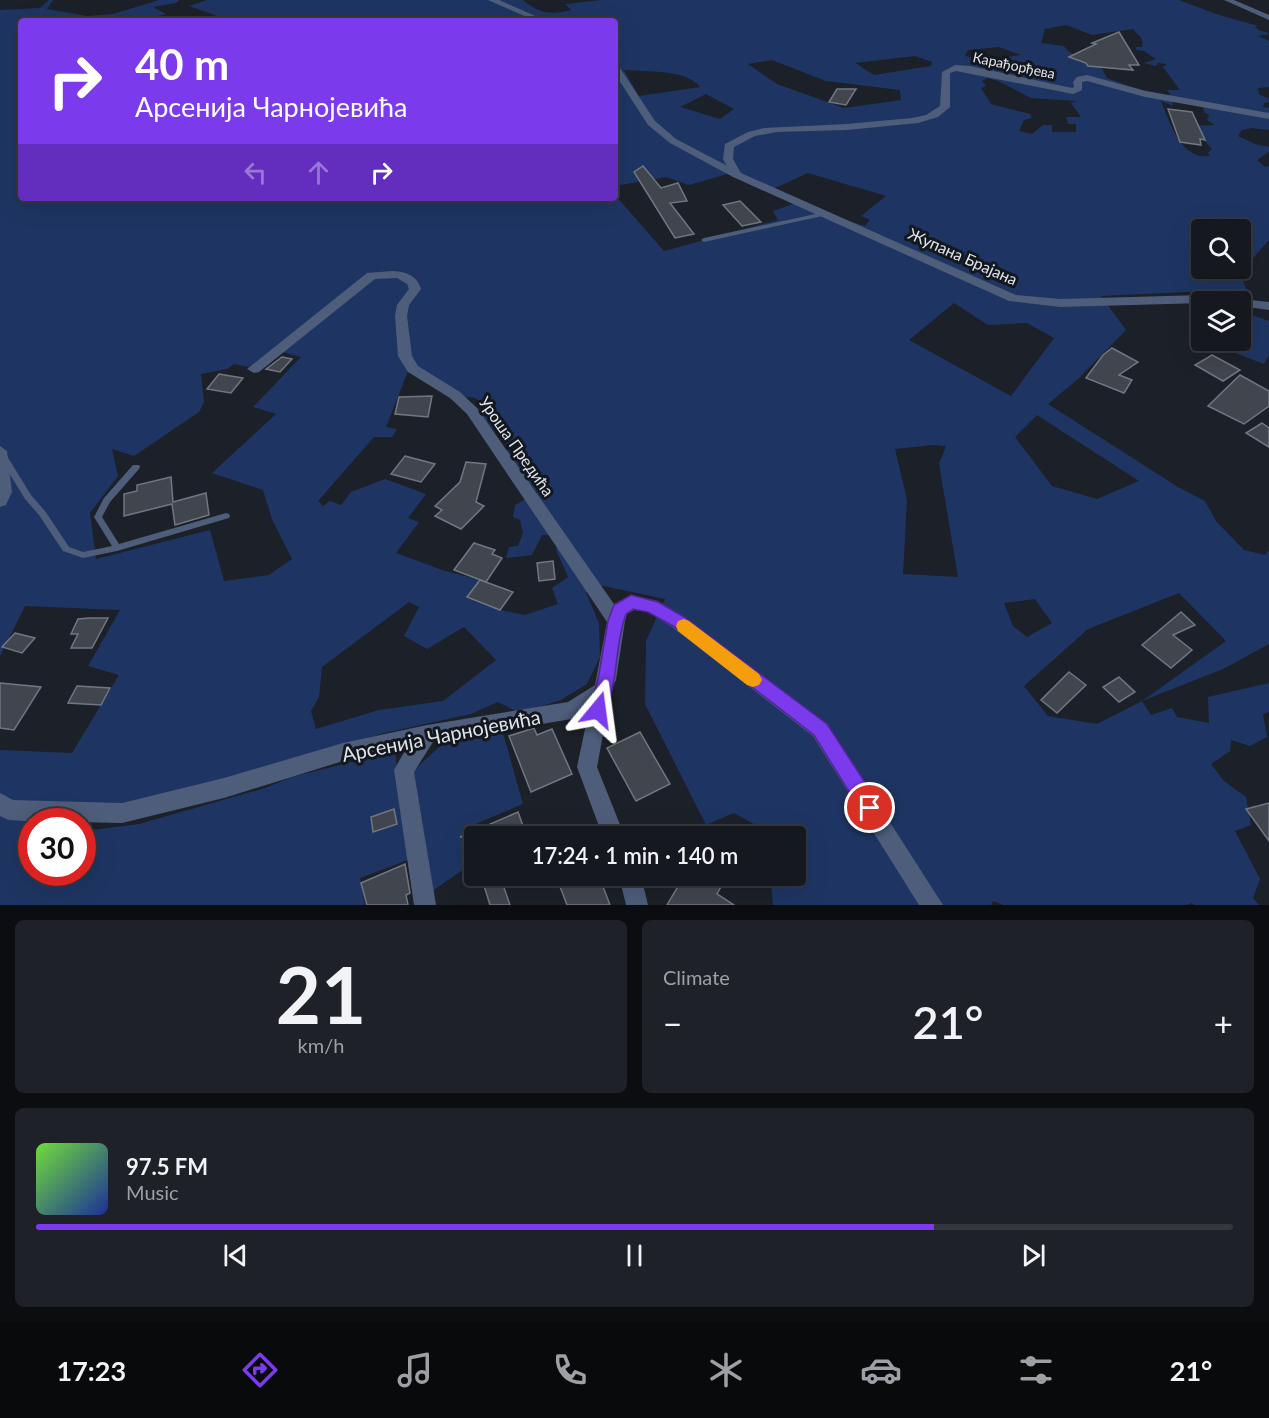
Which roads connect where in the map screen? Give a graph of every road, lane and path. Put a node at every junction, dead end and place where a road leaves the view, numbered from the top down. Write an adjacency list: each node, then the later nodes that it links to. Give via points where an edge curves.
1 (492, 0): 3 (street)
2 (1228, 0): 4 (street)
3 (536, 18)
4 (1269, 18)
5 (618, 72): 7 (street, Жупана Брајана, via 651,123 672,141)
6 (1269, 116): 7 (street, Карађорђева, via 1145,94 1087,78 1080,79 1079,88 1073,91 955,68 946,72 945,107 936,116 874,126 754,132 729,146 728,159)
7 (737, 175): 8 (street, Жупана Брајана)
8 (825, 214): 9 (lane); 10 (street, Жупана Брајана, via 1013,298 1060,303)
9 (704, 240)
10 (1191, 299)
11 (1251, 304): 12 (street, Жупана Брајана)
12 (1269, 306)
13 (254, 369): 19 (street, Уроша Предића, via 371,276 405,276 415,289 403,304 401,316 405,356 413,369 455,394 472,411)
14 (1, 452): 16 (street, via 4,492); 18 (lane, via 66,549 83,555)
15 (136, 467): 18 (lane, via 107,500 98,517)
16 (0, 501)
17 (226, 516): 18 (lane)
18 (117, 548)
19 (616, 621): 20 (street); 27 (street, via 620,610 631,602 652,606 820,730)
20 (602, 691): 21 (street, Арсенија Чарнојевића, via 572,710); 23 (street, via 587,767)
21 (427, 734): 22 (street, Арсенија Чарнојевића, via 343,752 224,788 122,813 24,812 9,810); 25 (street, via 404,770)
22 (0, 803)
23 (610, 826)
24 (632, 886): 26 (street)
25 (425, 905)
26 (637, 905)
27 (932, 905)

